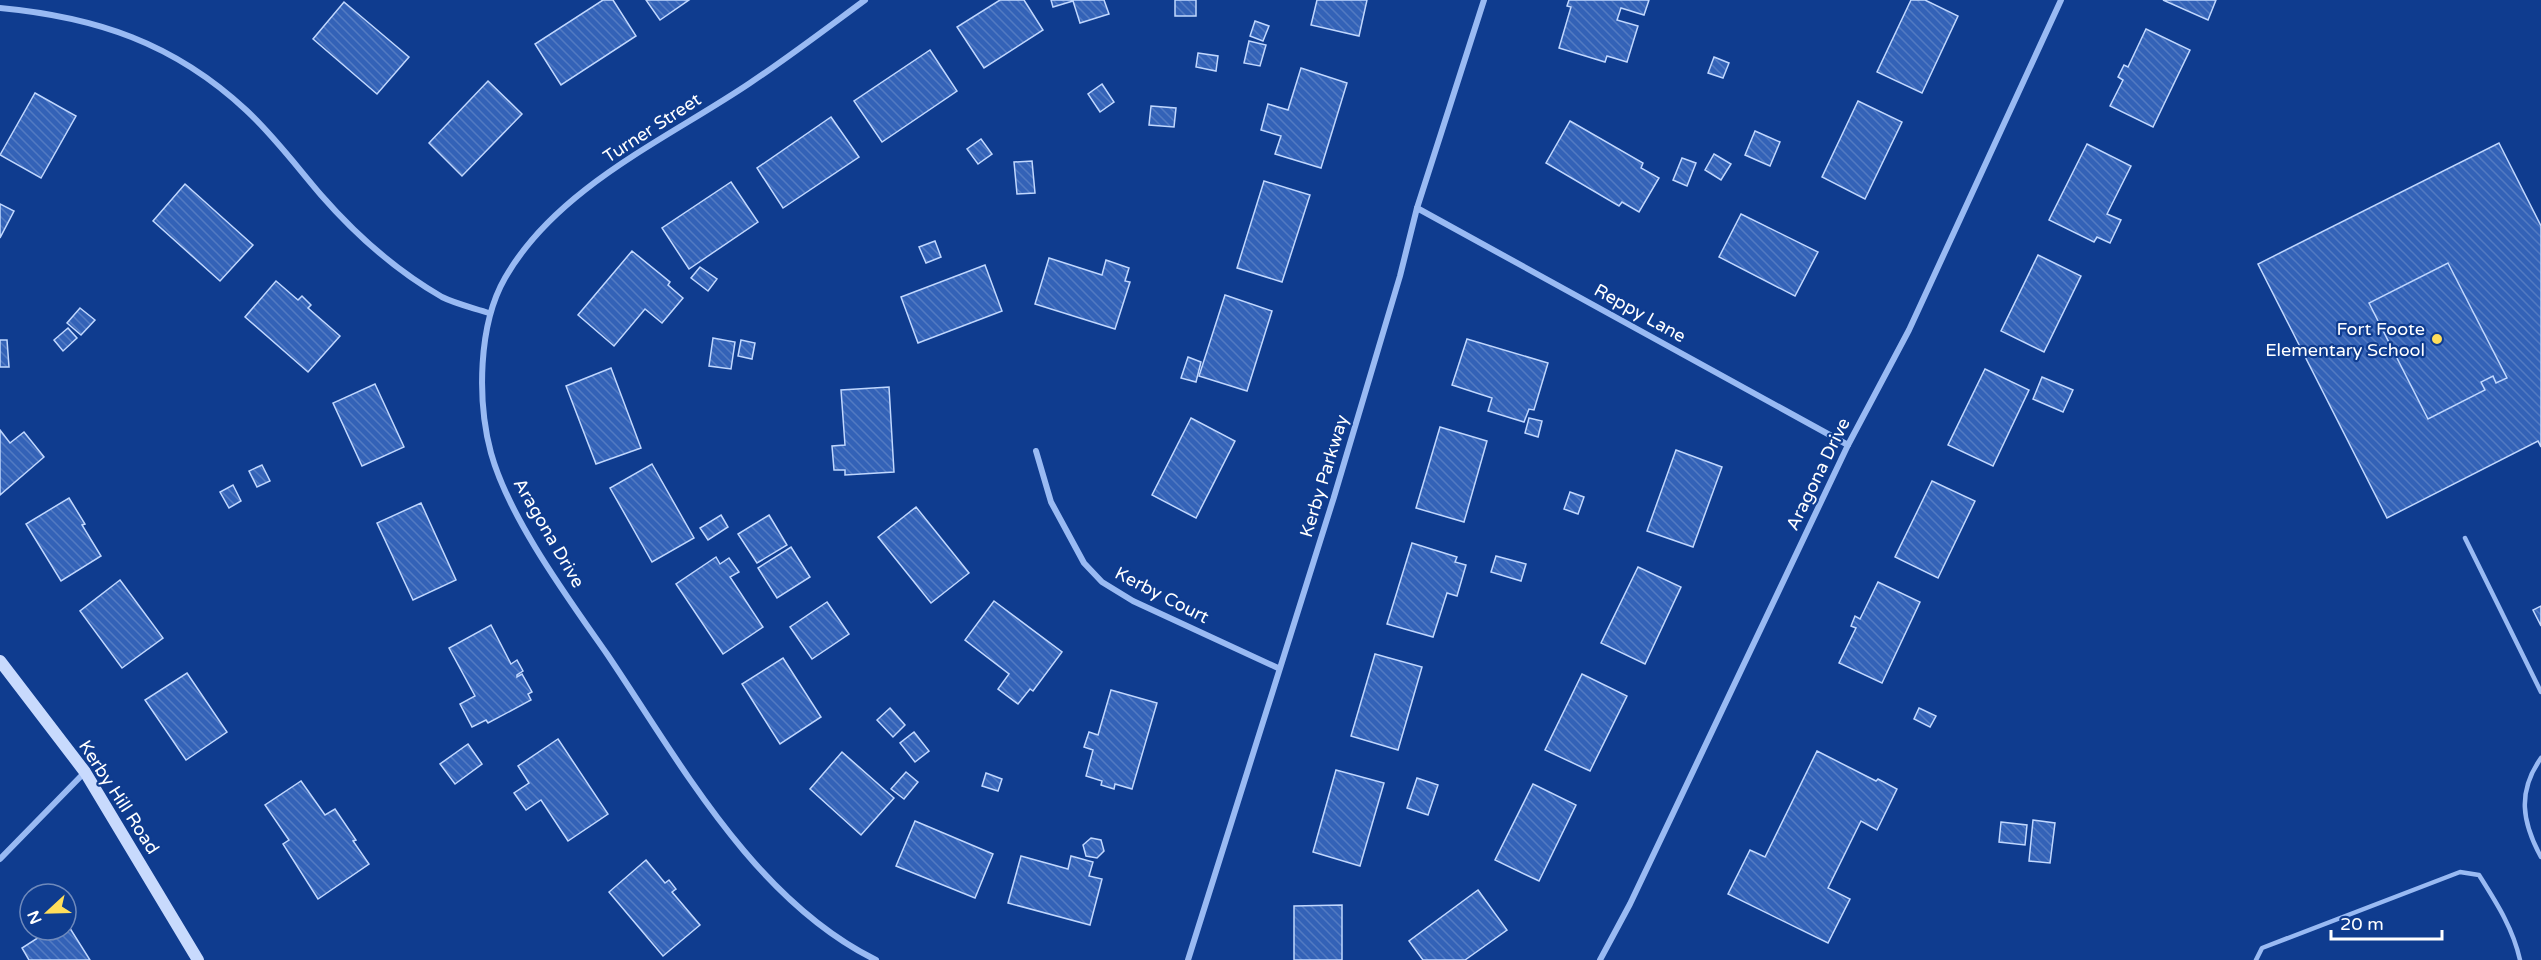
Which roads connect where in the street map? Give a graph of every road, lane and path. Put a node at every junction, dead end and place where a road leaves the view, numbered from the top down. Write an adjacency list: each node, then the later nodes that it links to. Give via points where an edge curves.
1 (865, 0): 6 (street, Turner Street, via 751,83 634,155 574,200 514,263)
2 (1484, 0): 5 (street, Kerby Parkway)
3 (2061, 0): 7 (street, Aragona Drive, via 1909,330)
4 (0, 8): 6 (street, via 40,12 99,26 141,39 172,55 210,79 247,111 359,235 444,298)
5 (1417, 208): 7 (street, Reppy Lane); 11 (street, Kerby Parkway, via 1334,497)
6 (489, 313): 18 (street, Aragona Drive, via 483,367 484,421 501,479 525,528 712,810 802,912)
7 (1848, 445): 20 (street, Aragona Drive)
8 (1035, 451): 11 (street, Kerby Court, via 1051,502 1084,563 1102,582 1133,601)
9 (2465, 538): 12 (lane)
10 (0, 661): 14 (main road, Kerby Hill Road)
11 (1278, 668): 19 (street, Kerby Parkway)
12 (2541, 692)
13 (2541, 758): 15 (lane, via 2529,776 2524,807 2527,826)
14 (85, 772): 16 (street); 17 (main road, Kerby Hill Road)
15 (2541, 857)
16 (0, 859)
17 (198, 960)
18 (876, 960)
19 (1188, 960)
20 (1600, 960)
21 (2256, 960): 22 (lane, via 2262,948 2460,872 2479,875 2501,910)
22 (2520, 960)

